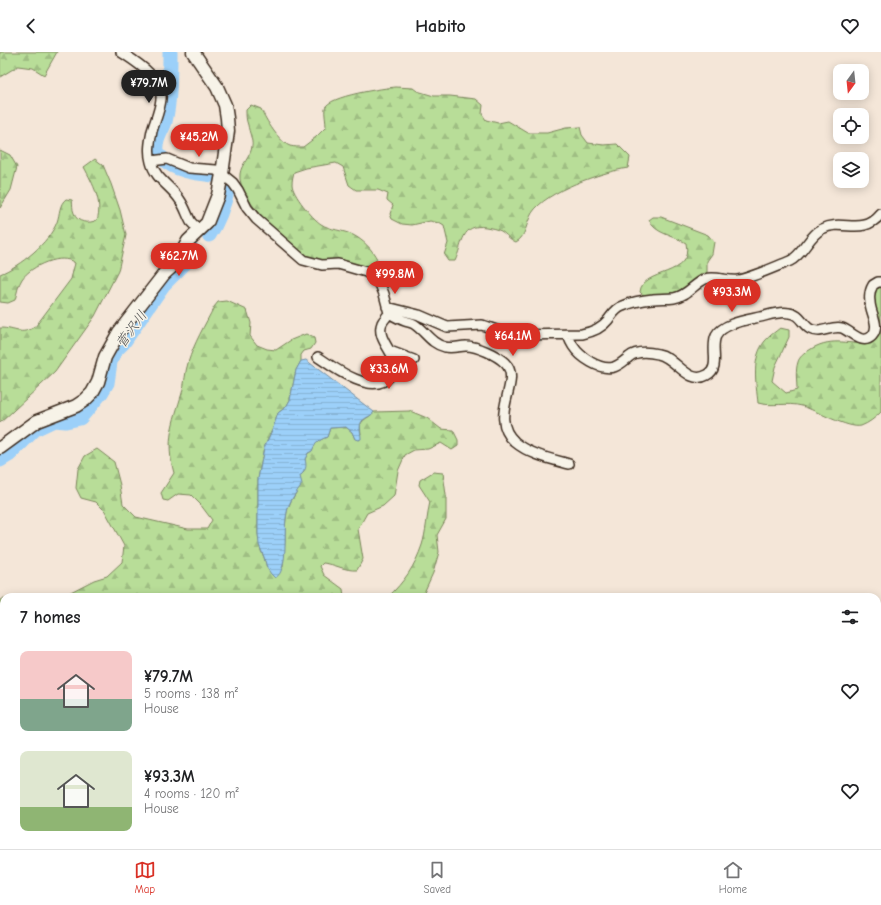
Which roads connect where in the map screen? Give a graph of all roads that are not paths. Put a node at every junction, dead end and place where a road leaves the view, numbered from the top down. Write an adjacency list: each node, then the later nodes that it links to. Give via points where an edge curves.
1 (121, 52): 3 (street, via 139,63 156,82 161,92 149,150)
2 (193, 52): 4 (street, via 217,87 225,105 228,132)
3 (154, 161): 4 (street, via 167,159 189,168 216,170); 6 (street, via 153,169 181,201)
4 (222, 174): 6 (street, via 213,211 208,223); 8 (street, via 238,190 256,219 303,260 322,265 338,264 366,272 380,284)
5 (881, 214): 9 (street, via 863,227 833,226 822,229 798,256 784,263 738,280 705,279 674,298 653,299 619,307 603,325 591,333)
6 (199, 232): 13 (street, via 188,241 174,265 118,332 105,357 92,393 76,406 36,421)
7 (881, 282): 9 (street, via 873,285 870,292 870,304 876,319 871,338 856,337 843,328 820,332 810,330 798,316 782,312 731,324 716,335 714,363 711,371 700,378 688,375 664,355 649,352 634,354 615,367 600,366 580,354)
8 (388, 310): 9 (street, via 420,315 446,327 482,325 517,335); 10 (street, via 381,330); 14 (street, via 404,321 413,323 438,345 447,348 475,348 504,362 510,373 510,386 503,411 505,429 521,447)
9 (568, 335)
10 (390, 351): 11 (street, via 395,364 394,369 386,380 380,383 350,377); 12 (street)
11 (318, 357)
12 (414, 360)
13 (0, 448)
14 (569, 464)

